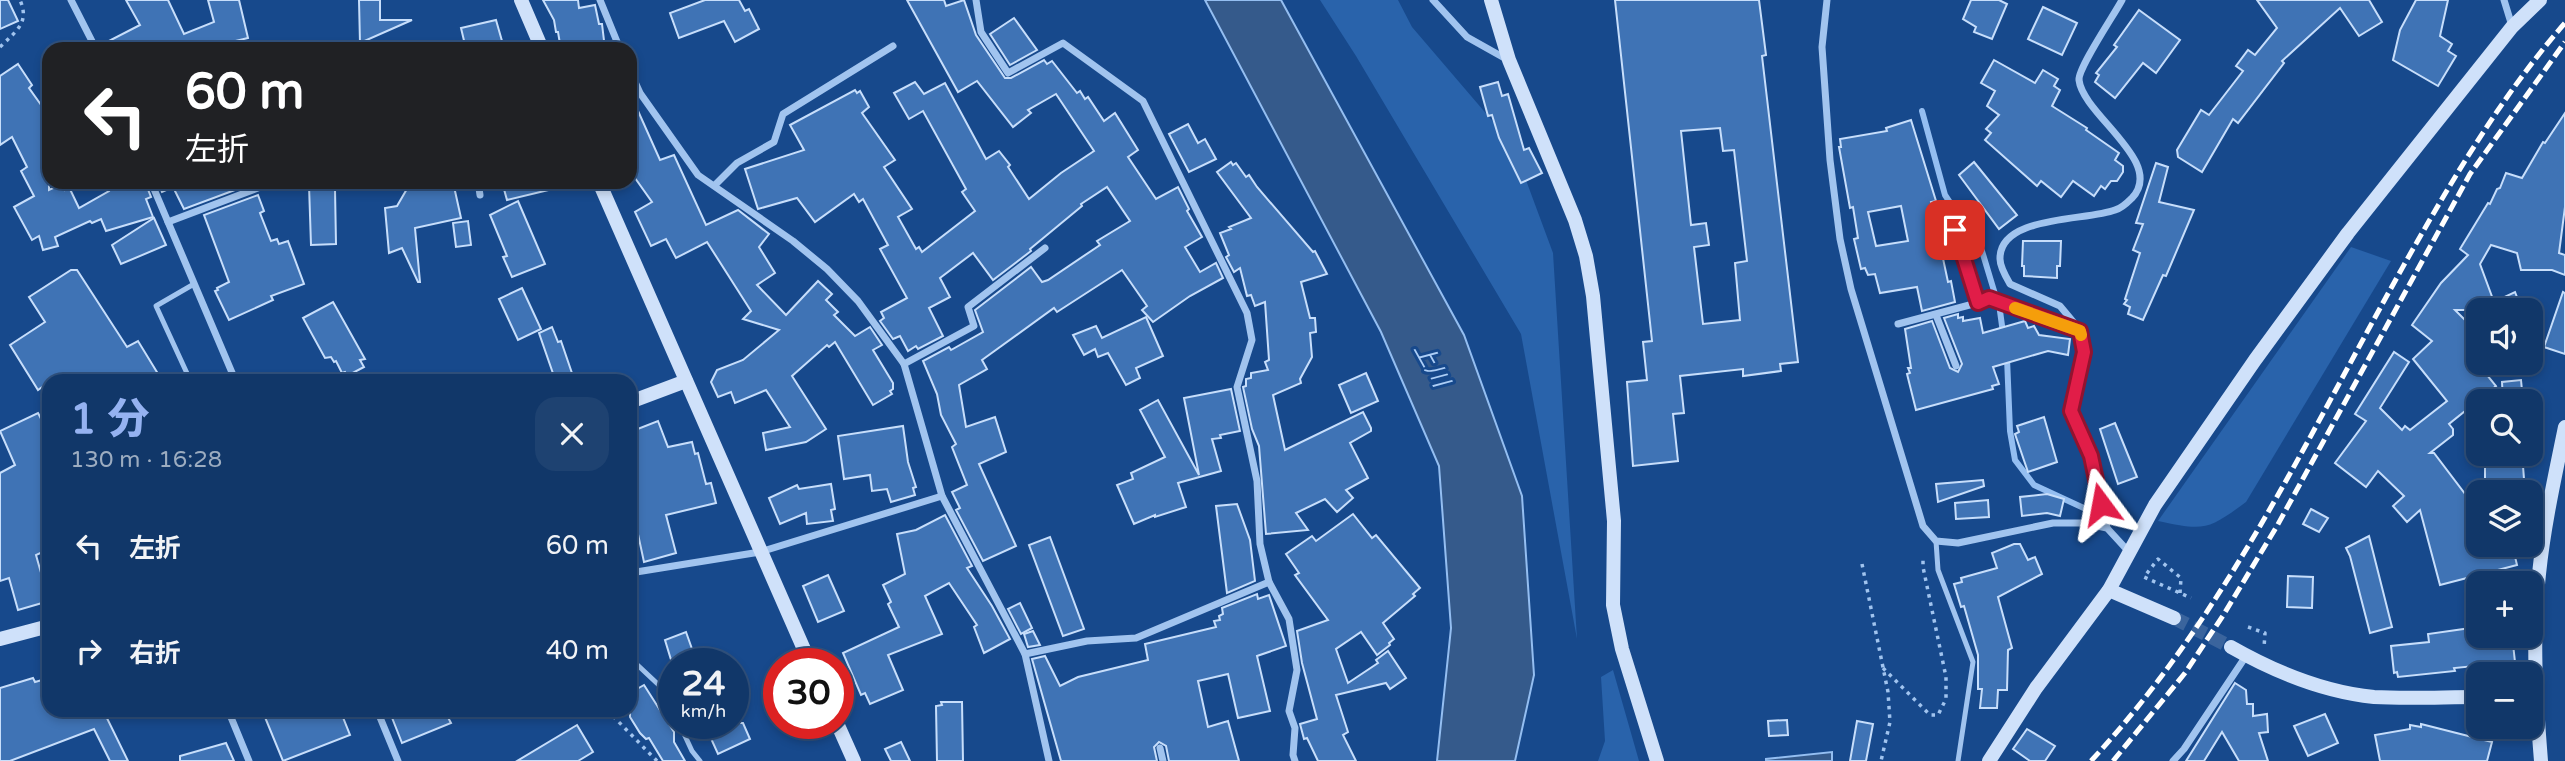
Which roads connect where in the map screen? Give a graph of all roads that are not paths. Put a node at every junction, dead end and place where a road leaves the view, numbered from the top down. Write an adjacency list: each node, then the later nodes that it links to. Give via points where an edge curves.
1 (71, 0): 12 (street)
2 (521, 0): 13 (street)
3 (600, 0): 14 (street)
4 (976, 0): 47 (street, via 981,32 1008,73 1063,43 1143,101 1161,135 1247,313 1252,340 1237,387 1257,481 1259,544)
5 (1433, 0): 16 (street, via 1467,37)
6 (1491, 0): 16 (street)
7 (1827, 0): 43 (street, via 1822,47 1840,239 1923,526)
8 (2122, 0): 33 (street, via 2079,78 2087,99 2136,159 2140,177 2134,196 2116,210 2016,232 1999,259 2010,284 2060,306)
9 (2504, 0): 11 (street)
10 (2540, 0): 11 (street)
11 (2512, 27): 45 (street, via 2348,233 2255,360)
12 (92, 42)
13 (539, 42)
14 (617, 42)
15 (893, 46): 20 (street, via 783,114 774,142 737,163)
16 (1509, 60): 73 (street, via 1586,256 1614,521 1613,605)
17 (637, 86): 18 (street)
18 (640, 93): 19 (street); 20 (street, via 698,175)
19 (637, 94)
20 (715, 185): 34 (street, via 827,269)
21 (154, 189): 26 (street)
22 (255, 189): 26 (street)
23 (479, 189): 25 (street)
24 (602, 189): 38 (street)
25 (480, 195)
26 (168, 222): 29 (street)
27 (1955, 230): 30 (street)
28 (1045, 248): 34 (street, via 968,307 974,326)
29 (194, 284): 36 (lane, via 156,306); 37 (street)
30 (1978, 303): 31 (street); 33 (street, via 1989,298)
31 (1936, 315): 32 (street); 35 (street)
32 (1898, 324)
33 (2080, 331): 42 (street, via 2084,352 2071,411 2091,456)
34 (904, 364): 41 (street)
35 (1956, 366)
36 (187, 374)
37 (233, 374)
38 (686, 381): 39 (street); 44 (street)
39 (637, 399)
40 (2565, 427): 56 (street, via 2539,576)
41 (942, 496): 44 (street); 54 (street)
42 (2107, 528): 43 (street, via 2053,523 1958,543); 45 (street)
43 (1936, 541): 74 (lane, via 1938,570 1973,662)
44 (760, 552): 46 (street); 53 (street)
45 (2129, 552): 48 (street)
46 (637, 572)
47 (1269, 582): 54 (street, via 1136,638 1087,641); 72 (street, via 1289,619 1297,670 1289,711 1295,728)
48 (2109, 590): 49 (street); 75 (street)
49 (2174, 618)
50 (42, 628): 51 (street)
51 (0, 639)
52 (2231, 647): 55 (street)
53 (803, 648)
54 (1025, 654): 70 (street)
55 (2246, 655): 59 (street, via 2289,676 2343,692 2375,697); 76 (street)
56 (2535, 662)
57 (637, 664): 58 (lane)
58 (658, 684)
59 (2466, 697)
60 (231, 717): 66 (street)
61 (380, 717): 67 (street)
62 (686, 739): 68 (lane)
63 (844, 739): 69 (street)
64 (2538, 739): 77 (street)
65 (1160, 748): 71 (street)
66 (249, 761)
67 (398, 761)
68 (700, 761)
69 (854, 761)
70 (1049, 761)
71 (1163, 761)
72 (1295, 761)
73 (1657, 761)
74 (1958, 761)
75 (1989, 761)
76 (2173, 761)
77 (2541, 761)

